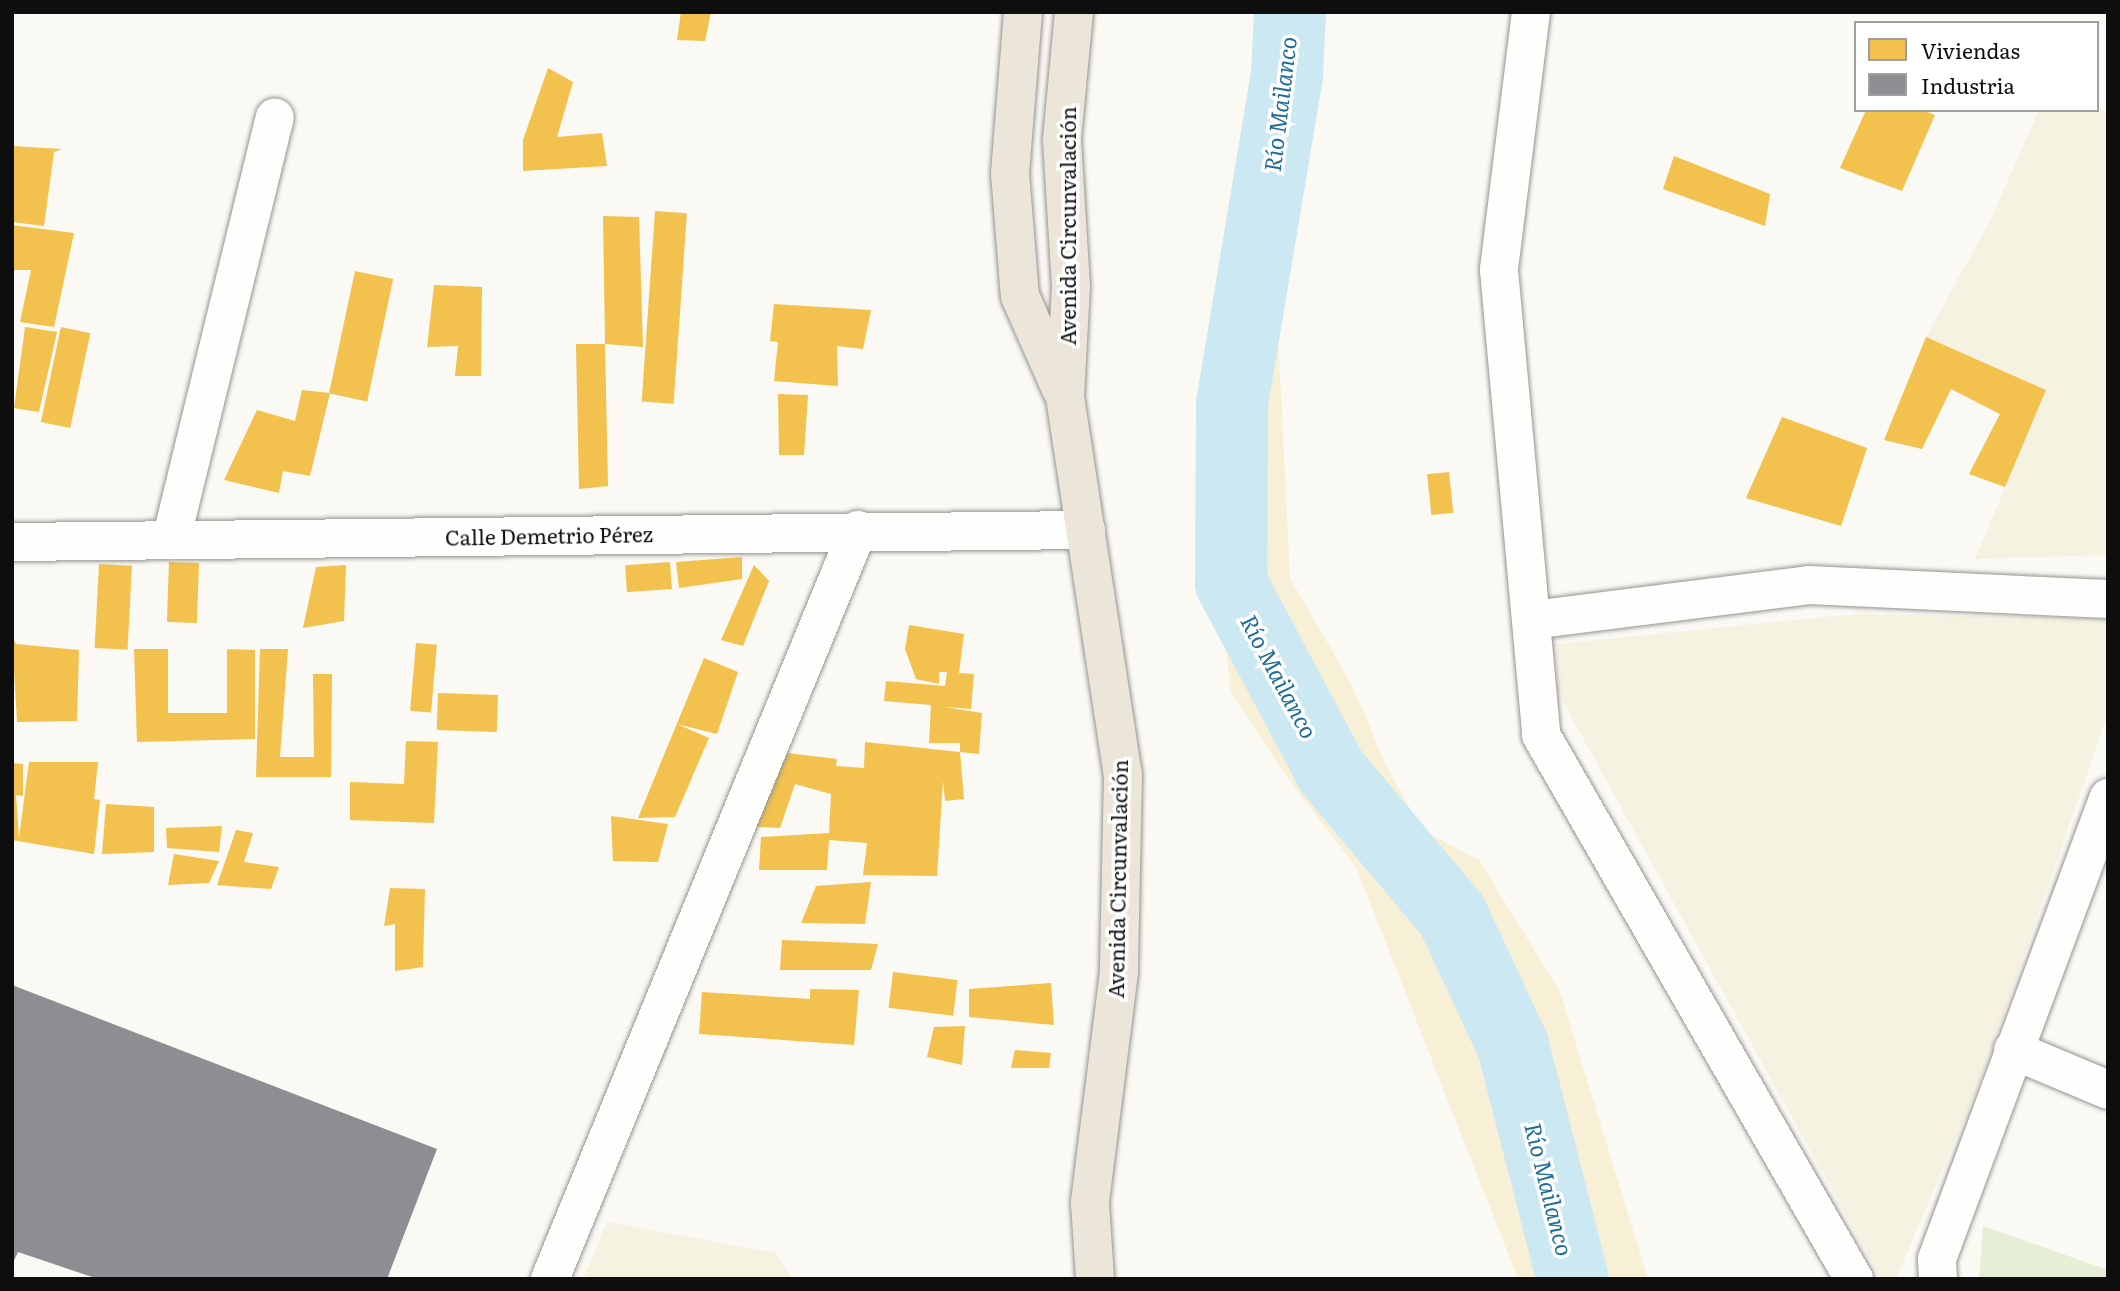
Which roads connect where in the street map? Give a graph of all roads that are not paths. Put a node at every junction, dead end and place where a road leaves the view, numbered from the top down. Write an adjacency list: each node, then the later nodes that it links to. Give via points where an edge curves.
1 (1023, 12): 5 (main road, Avenida Circunvalación, via 1010,173 1020,296)
2 (1073, 12): 5 (main road, Avenida Circunvalación, via 1062,139 1071,286)
3 (1531, 12): 11 (street, via 1499,270)
4 (275, 118): 8 (street)
5 (1065, 397): 7 (main road, Avenida Circunvalación)
6 (858, 530): 7 (street, Calle Demetrio Pérez); 8 (street, Calle Demetrio Pérez); 15 (street)
7 (1086, 530): 16 (main road, Avenida Circunvalación, via 1123,774 1119,972 1090,1203)
8 (171, 540): 9 (street, Calle Demetrio Pérez)
9 (12, 542)
10 (2108, 599): 11 (street, via 1809,585)
11 (1532, 620): 17 (street, via 1542,735)
12 (2108, 798): 13 (street)
13 (2013, 1049): 14 (street); 18 (street, via 1937,1259)
14 (2108, 1090)
15 (550, 1279)
16 (1095, 1279)
17 (1854, 1279)
18 (1938, 1279)

